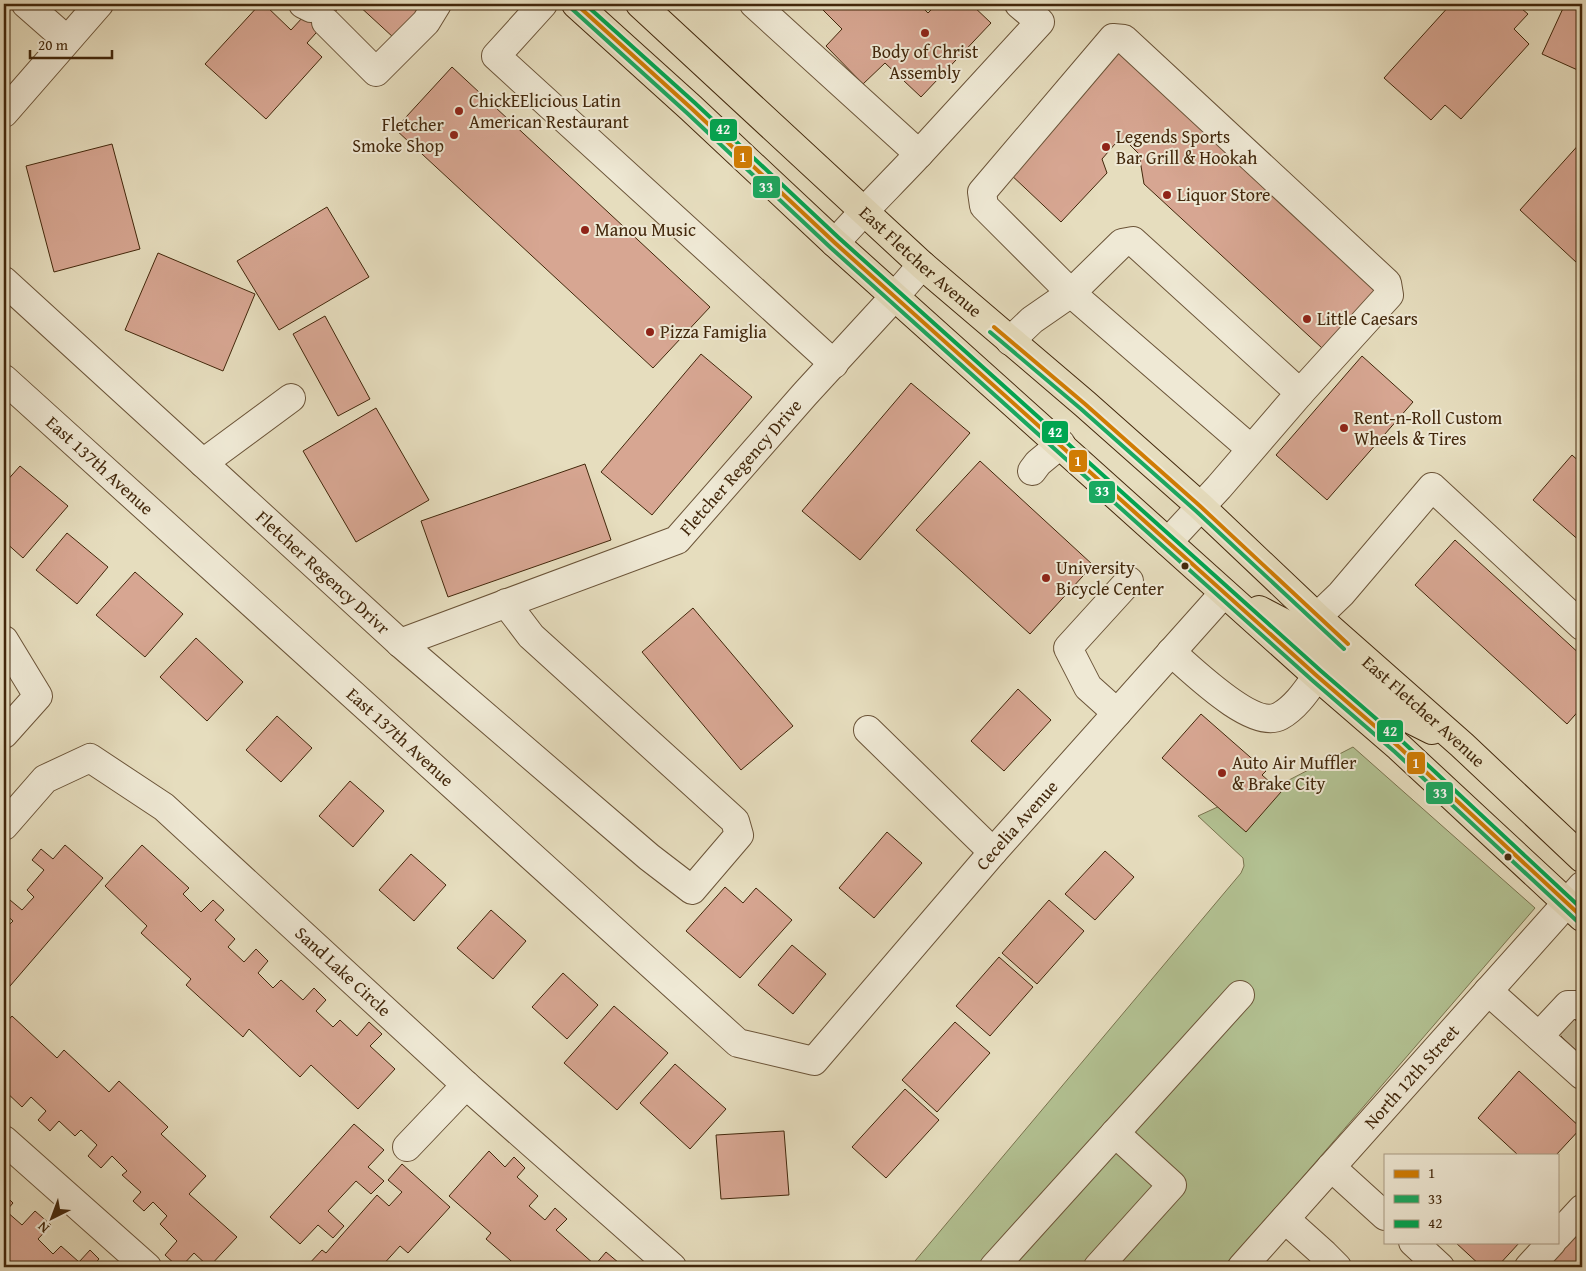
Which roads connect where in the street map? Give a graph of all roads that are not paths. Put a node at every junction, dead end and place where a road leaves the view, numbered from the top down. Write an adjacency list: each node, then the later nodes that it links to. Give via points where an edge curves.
1 (26, 4): 10 (street)
2 (437, 4): 9 (street, via 426,22 376,72)
3 (544, 4): 20 (street, via 496,56)
4 (576, 4): 14 (main road)
5 (754, 4): 12 (street)
6 (1019, 4): 12 (street, via 1040,22)
7 (93, 6): 10 (street)
8 (647, 6): 13 (main road, East Fletcher Avenue)
9 (313, 11)
10 (67, 40): 11 (street)
11 (4, 114)
12 (918, 154): 13 (street)
13 (863, 210): 14 (street); 15 (main road, East Fletcher Avenue)
14 (835, 243): 18 (main road)
15 (922, 264): 18 (street, Fletcher Regency Drive); 19 (main road, East Fletcher Avenue)
16 (4, 281): 26 (street, Fletcher Regency Drivr)
17 (1071, 293): 19 (street, via 1032,320); 22 (street, via 1122,242 1133,241); 22 (street, via 984,206 982,192 1113,38 1124,39 1387,283 1389,295); 25 (street)
18 (895, 296): 20 (street, Fletcher Regency Drive); 24 (main road)
19 (1010, 341): 28 (main road, East Fletcher Avenue)
20 (834, 364): 32 (street, Fletcher Regency Drive, via 677,540)
21 (4, 379): 51 (street, East 137th Avenue, via 738,1043)
22 (1300, 393): 25 (street)
23 (291, 398): 26 (street)
24 (1061, 444): 27 (street); 29 (main road)
25 (1251, 449): 28 (street)
26 (203, 463): 36 (street, Fletcher Regency Drivr)
27 (1032, 471)
28 (1200, 506): 29 (street); 33 (main road, East Fletcher Avenue)
29 (1168, 542): 31 (main road)
30 (1129, 581): 39 (street, via 1068,648 1088,687)
31 (1224, 593): 37 (street, Cecelia Avenue); 38 (main road); 42 (main road, via 1303,632 1392,710)
32 (506, 603): 36 (street, Fletcher Regency Drive); 36 (street, Fletcher Regency Drivr, via 531,636 735,821 739,835 692,890 649,857)
33 (1317, 617): 34 (street, via 1432,487); 42 (main road, East Fletcher Avenue)
34 (1582, 626)
35 (4, 640): 41 (street, via 38,696)
36 (400, 643)
37 (1172, 652): 38 (street, via 1230,702 1263,718 1279,717); 39 (street, Cecelia Avenue)
38 (1317, 676): 46 (main road)
39 (1117, 713): 44 (street, Cecelia Avenue)
40 (868, 730): 44 (street)
41 (4, 734)
42 (1462, 745): 45 (main road, East Fletcher Avenue)
43 (4, 826): 52 (street, Sand Lake Circle, via 45,778 90,758 164,807)
44 (993, 852): 51 (street, Cecelia Avenue)
45 (1582, 858)
46 (1577, 902): 47 (street, North 12th Street)
47 (1488, 991): 50 (street); 56 (street, North 12th Street)
48 (1240, 995): 53 (street)
49 (1582, 1006): 50 (street, via 1568,1005)
50 (1567, 1055)
51 (814, 1062)
52 (466, 1085): 55 (street); 64 (street, Sand Lake Circle)
53 (1115, 1133): 65 (street); 66 (street, via 1172,1185)
54 (4, 1140): 63 (street)
55 (406, 1147)
56 (1331, 1167): 58 (street); 59 (street, North 12th Street)
57 (1582, 1209): 60 (street)
58 (1384, 1215)
59 (1284, 1219): 67 (street, North 12th Street); 68 (street)
60 (1558, 1235)
61 (1415, 1244): 69 (street)
62 (1550, 1244): 70 (street)
63 (146, 1267)
64 (672, 1267)
65 (994, 1267)
66 (1098, 1267)
67 (1242, 1267)
68 (1337, 1267)
69 (1440, 1267)
70 (1529, 1267)

